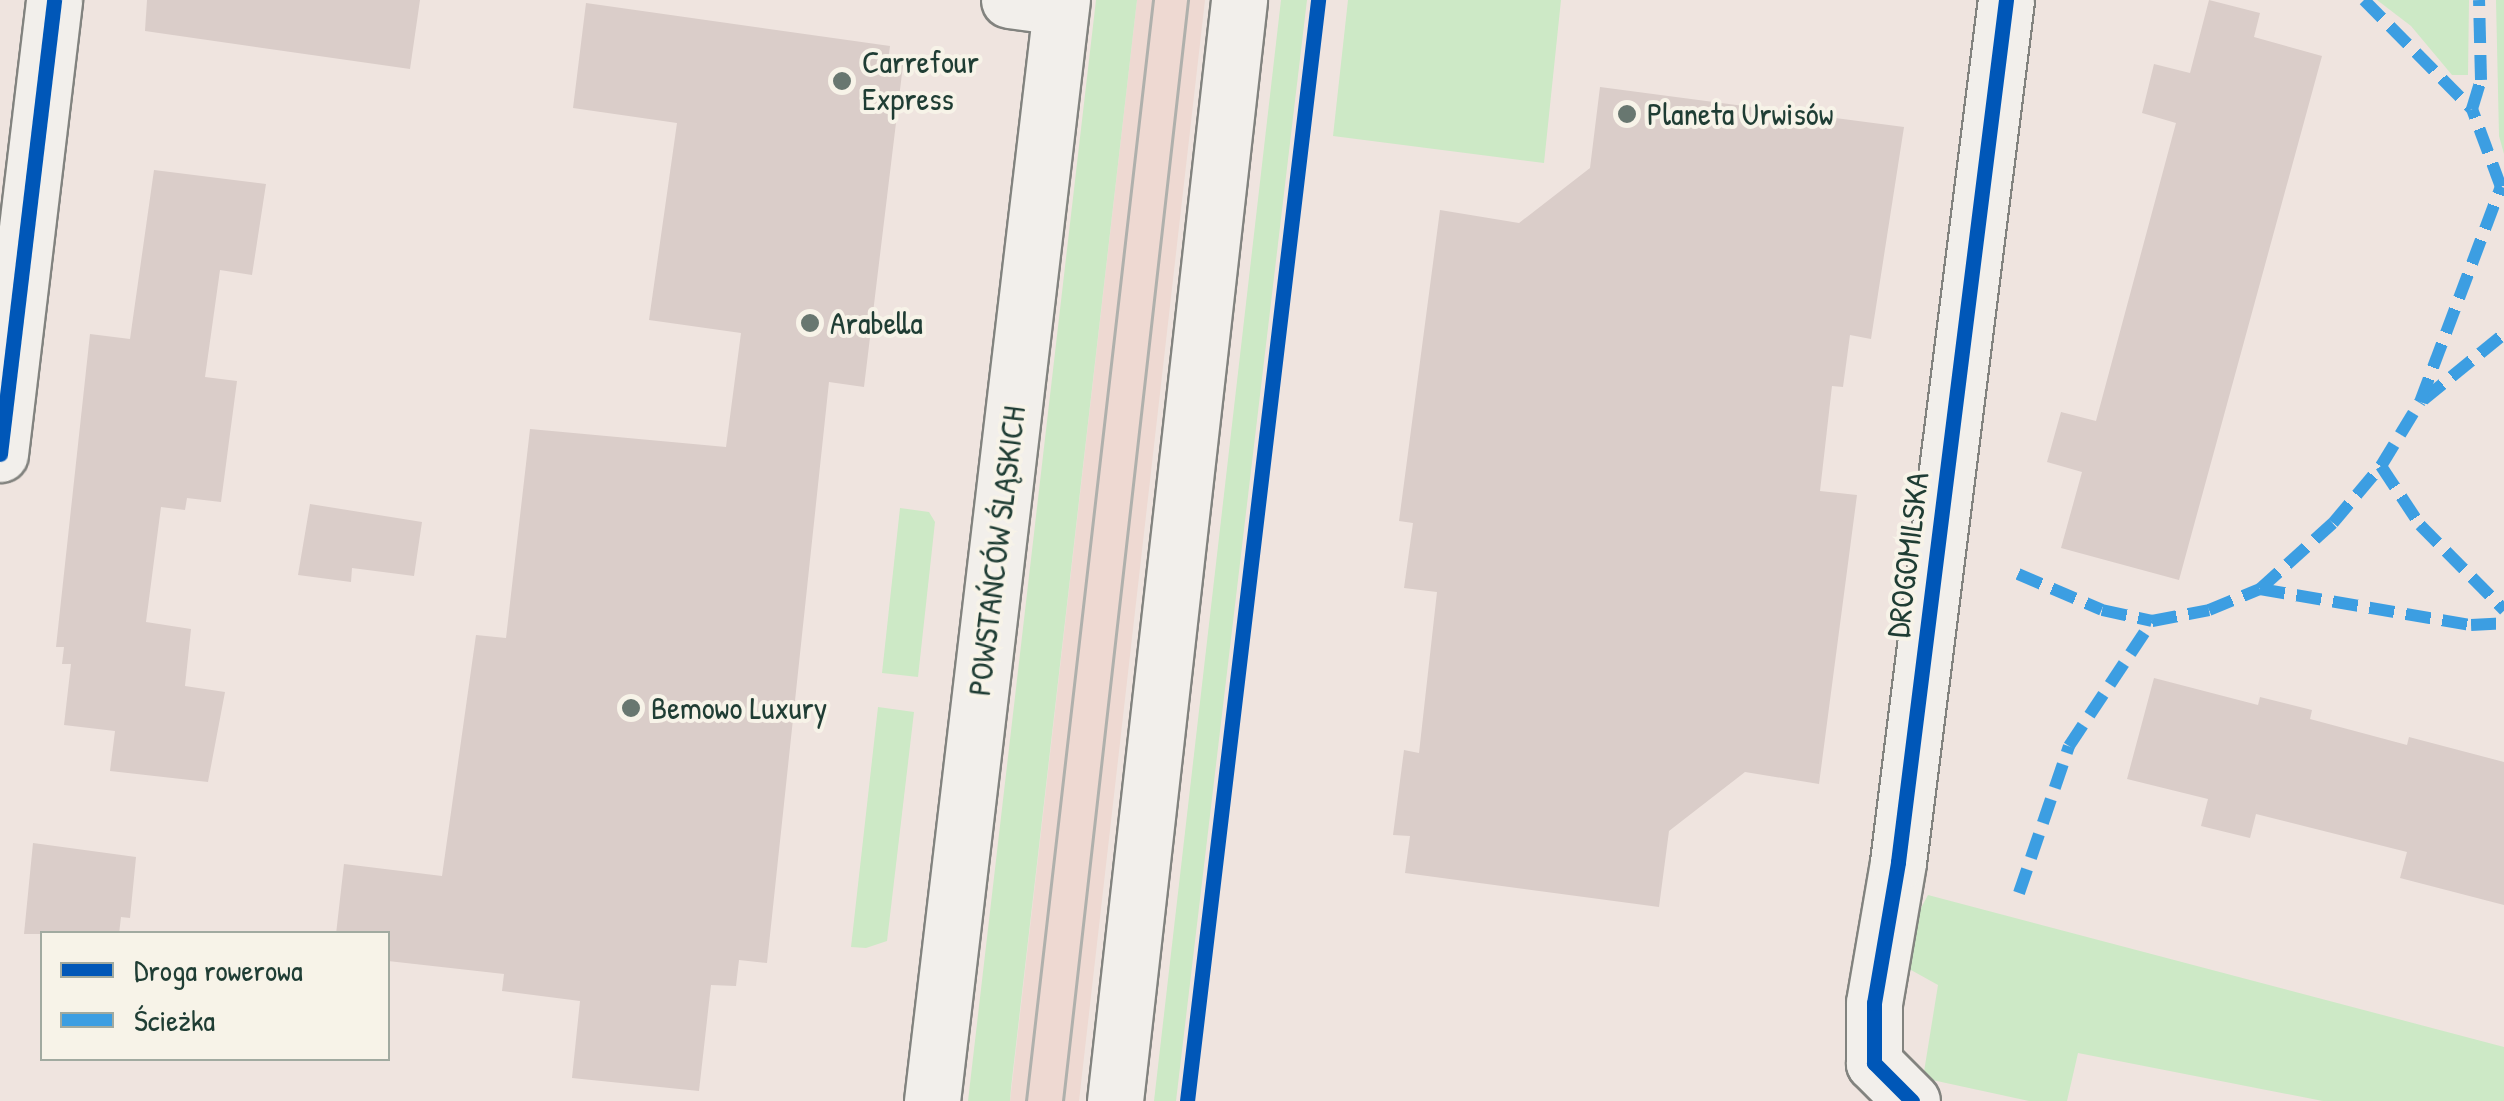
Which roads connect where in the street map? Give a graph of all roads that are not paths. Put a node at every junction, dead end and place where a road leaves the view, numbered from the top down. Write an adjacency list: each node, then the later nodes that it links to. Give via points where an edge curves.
1 (54, 0): 5 (main road)
2 (1239, 0): 7 (main road)
3 (2006, 0): 8 (main road, DROGOMILSKA, via 1898,862 1874,1003 1874,1062)
4 (1044, 2): 6 (main road, POWSTAŃCÓW ŚLĄSKICH)
5 (0, 454)
6 (932, 1101)
7 (1115, 1101)
8 (1912, 1101)

